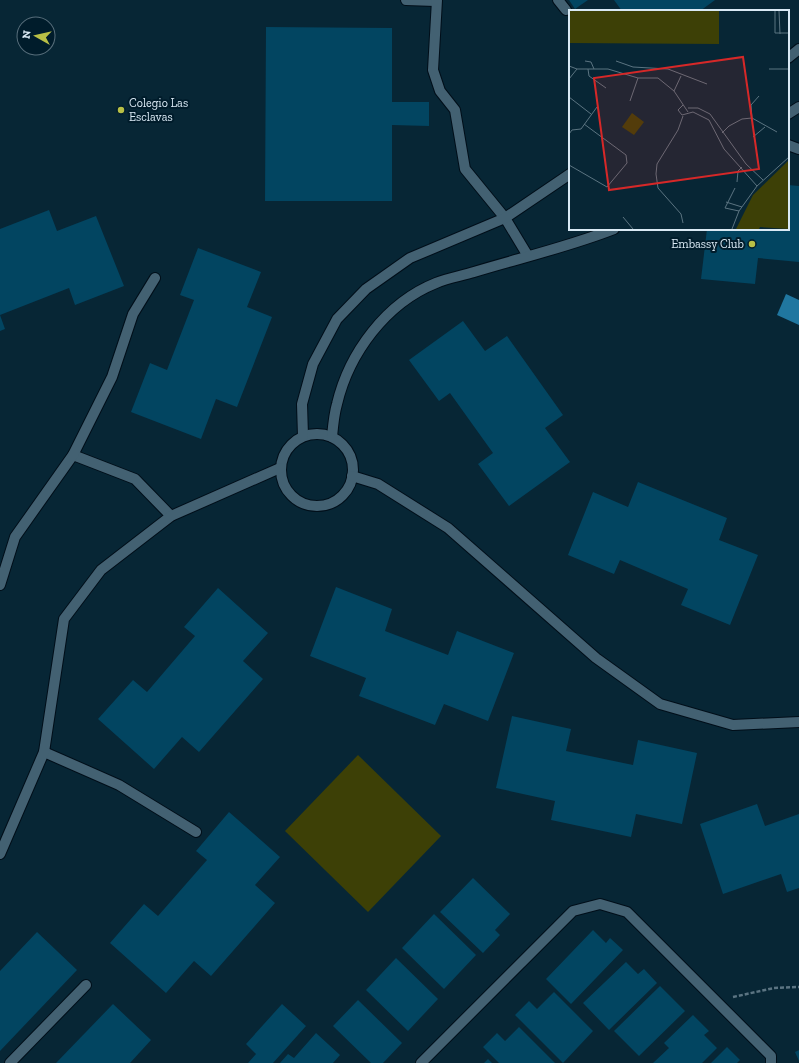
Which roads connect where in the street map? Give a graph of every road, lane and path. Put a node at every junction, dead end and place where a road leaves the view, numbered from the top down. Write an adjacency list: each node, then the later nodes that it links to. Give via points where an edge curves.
1 (406, 0): 3 (street)
2 (558, 0): 4 (street)
3 (436, 1): 12 (street, via 432,70 440,91 455,110 465,170)
4 (566, 10)
5 (799, 49): 6 (street)
6 (789, 57)
7 (799, 107): 8 (street)
8 (789, 113)
9 (789, 145): 10 (street)
10 (799, 149)
11 (569, 175): 12 (street)
12 (505, 218): 14 (street); 16 (street, via 410,258 366,289 338,319 313,364 302,404)
13 (612, 230): 14 (street)
14 (528, 256): 17 (street, via 435,283 406,300 380,323 349,368 337,404)
15 (155, 278): 18 (street, via 133,314 112,377)
16 (303, 436): 17 (street, via 317,434); 19 (street, via 287,449)
17 (332, 437): 20 (street, via 340,442 351,457)
18 (73, 455): 21 (street, via 135,480); 22 (street, via 15,537)
19 (280, 468): 20 (street, via 287,491 301,503 318,507 330,504 341,497 348,488); 21 (street)
20 (352, 476): 23 (street, via 378,484 448,528 596,658 660,704 733,725)
21 (171, 516): 24 (street, via 101,570 64,619)
22 (0, 585)
23 (799, 722)
24 (44, 752): 25 (street, via 119,785); 26 (street)
25 (196, 832)
26 (0, 854)
27 (86, 985): 30 (street)
28 (799, 987): 29 (path, via 774,988)
29 (715, 1001): 31 (street, via 627,912 600,904 573,911); 32 (street, via 771,1056)
30 (10, 1063)
31 (421, 1063)
32 (771, 1063)

